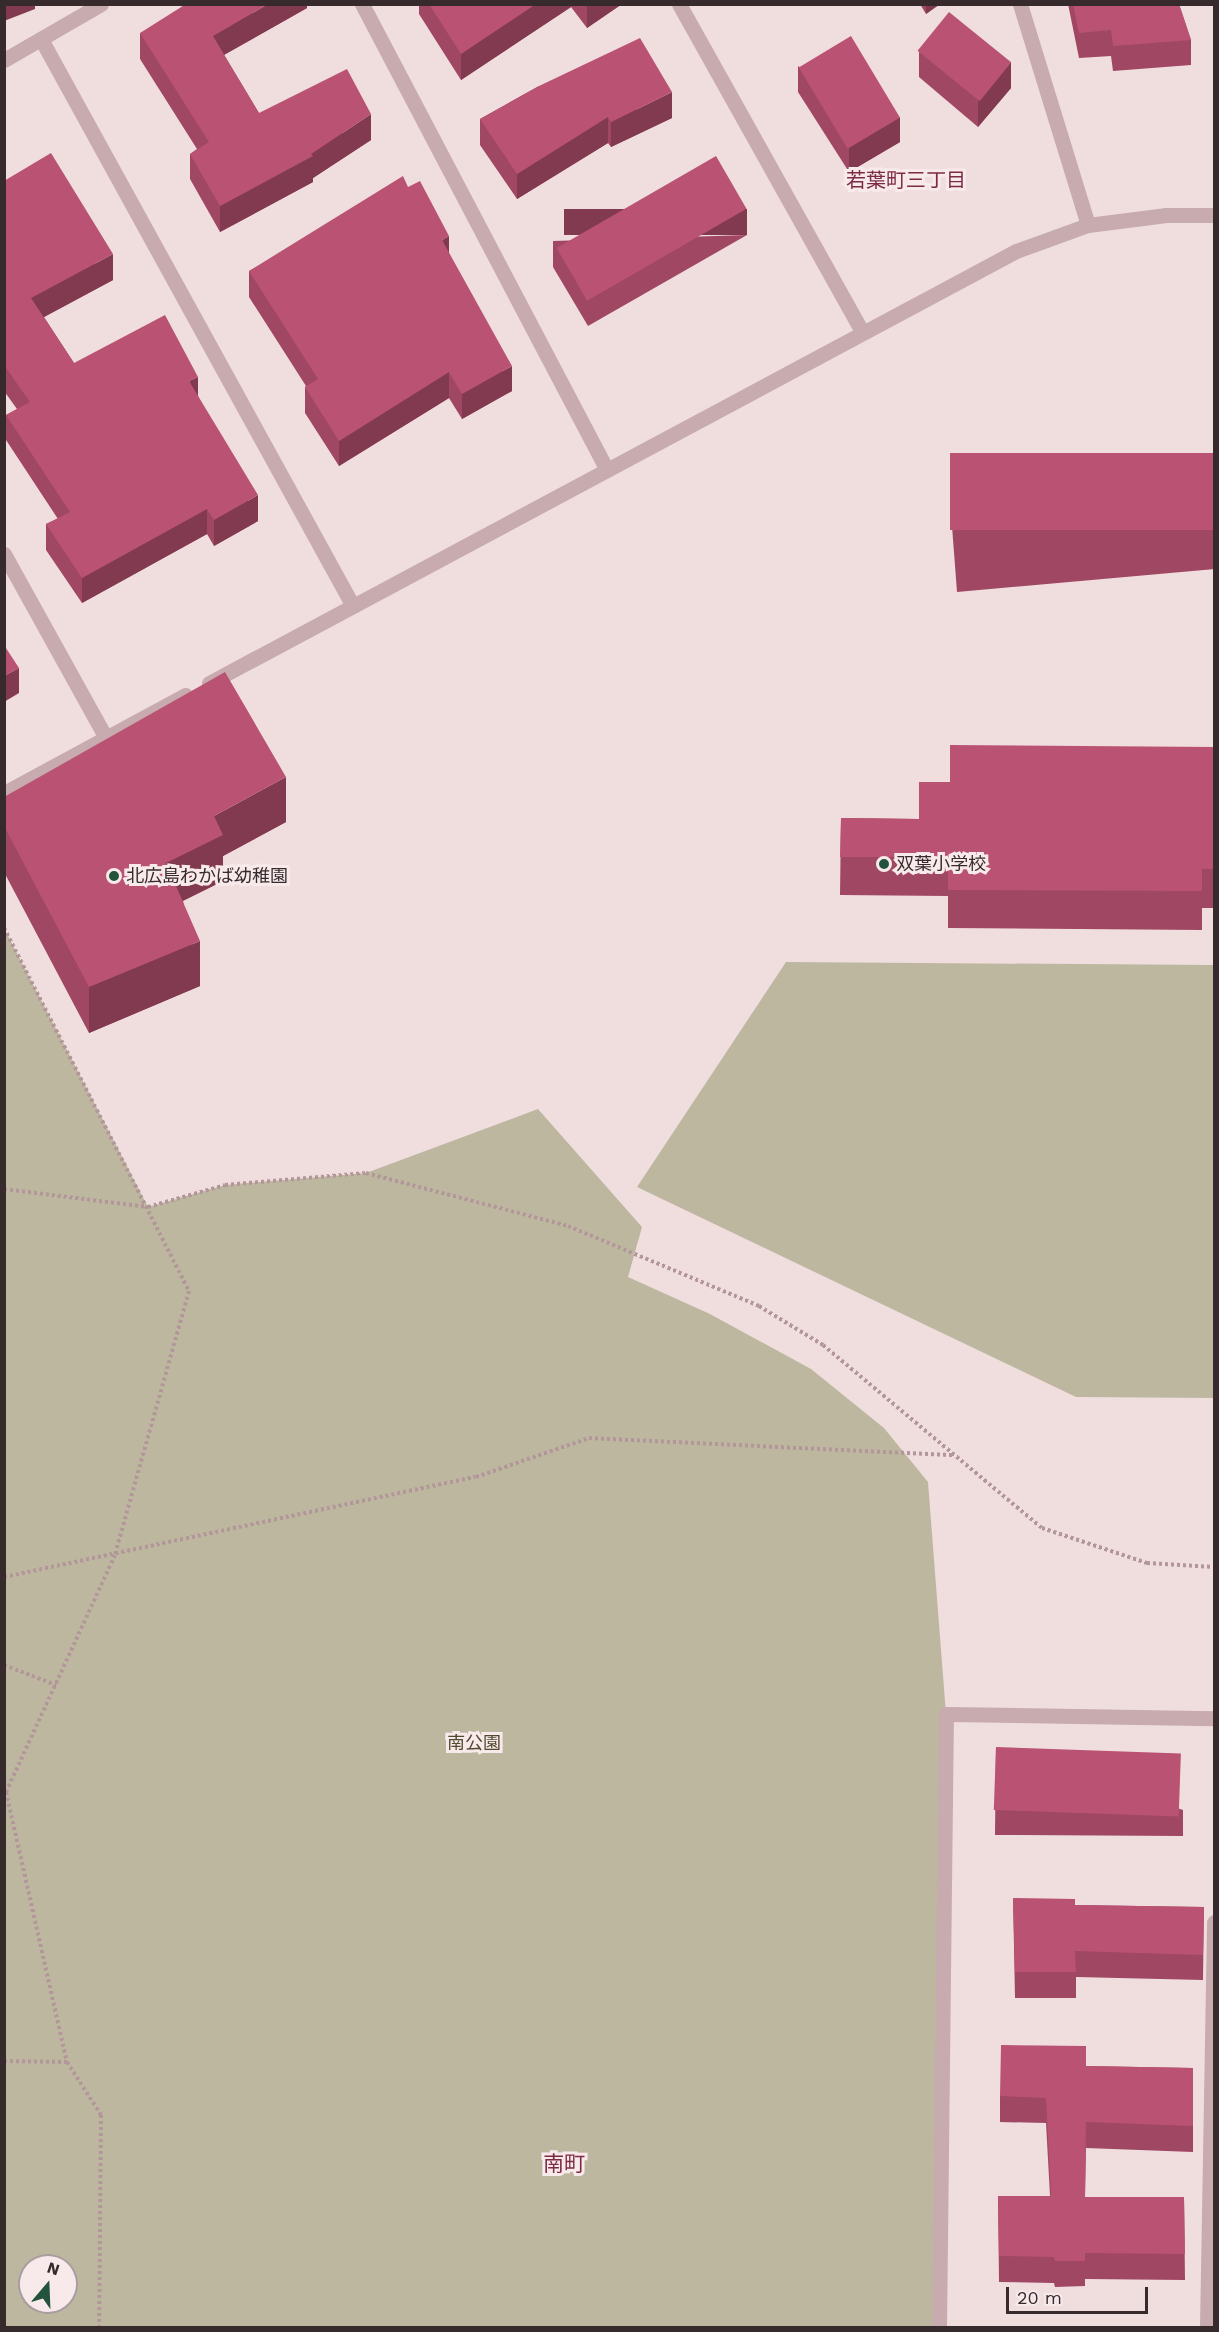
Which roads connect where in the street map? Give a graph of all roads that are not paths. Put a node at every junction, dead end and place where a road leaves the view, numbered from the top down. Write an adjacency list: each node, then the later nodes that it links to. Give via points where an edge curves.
1 (101, 4): 5 (street)
2 (362, 4): 10 (street)
3 (679, 4): 9 (street)
4 (1020, 4): 8 (street)
5 (41, 39): 6 (street); 12 (street)
6 (4, 60)
7 (1215, 214): 8 (street, via 1166,215)
8 (1088, 225): 9 (street, via 1016,251)
9 (862, 331): 10 (street)
10 (607, 470): 12 (street)
11 (4, 554): 13 (street)
12 (353, 606): 13 (street)
13 (106, 738): 14 (street)
14 (4, 793)
15 (1215, 1719): 17 (street, via 946,1714)
16 (1215, 1922): 18 (street)
17 (939, 2328)
18 (1207, 2328)

